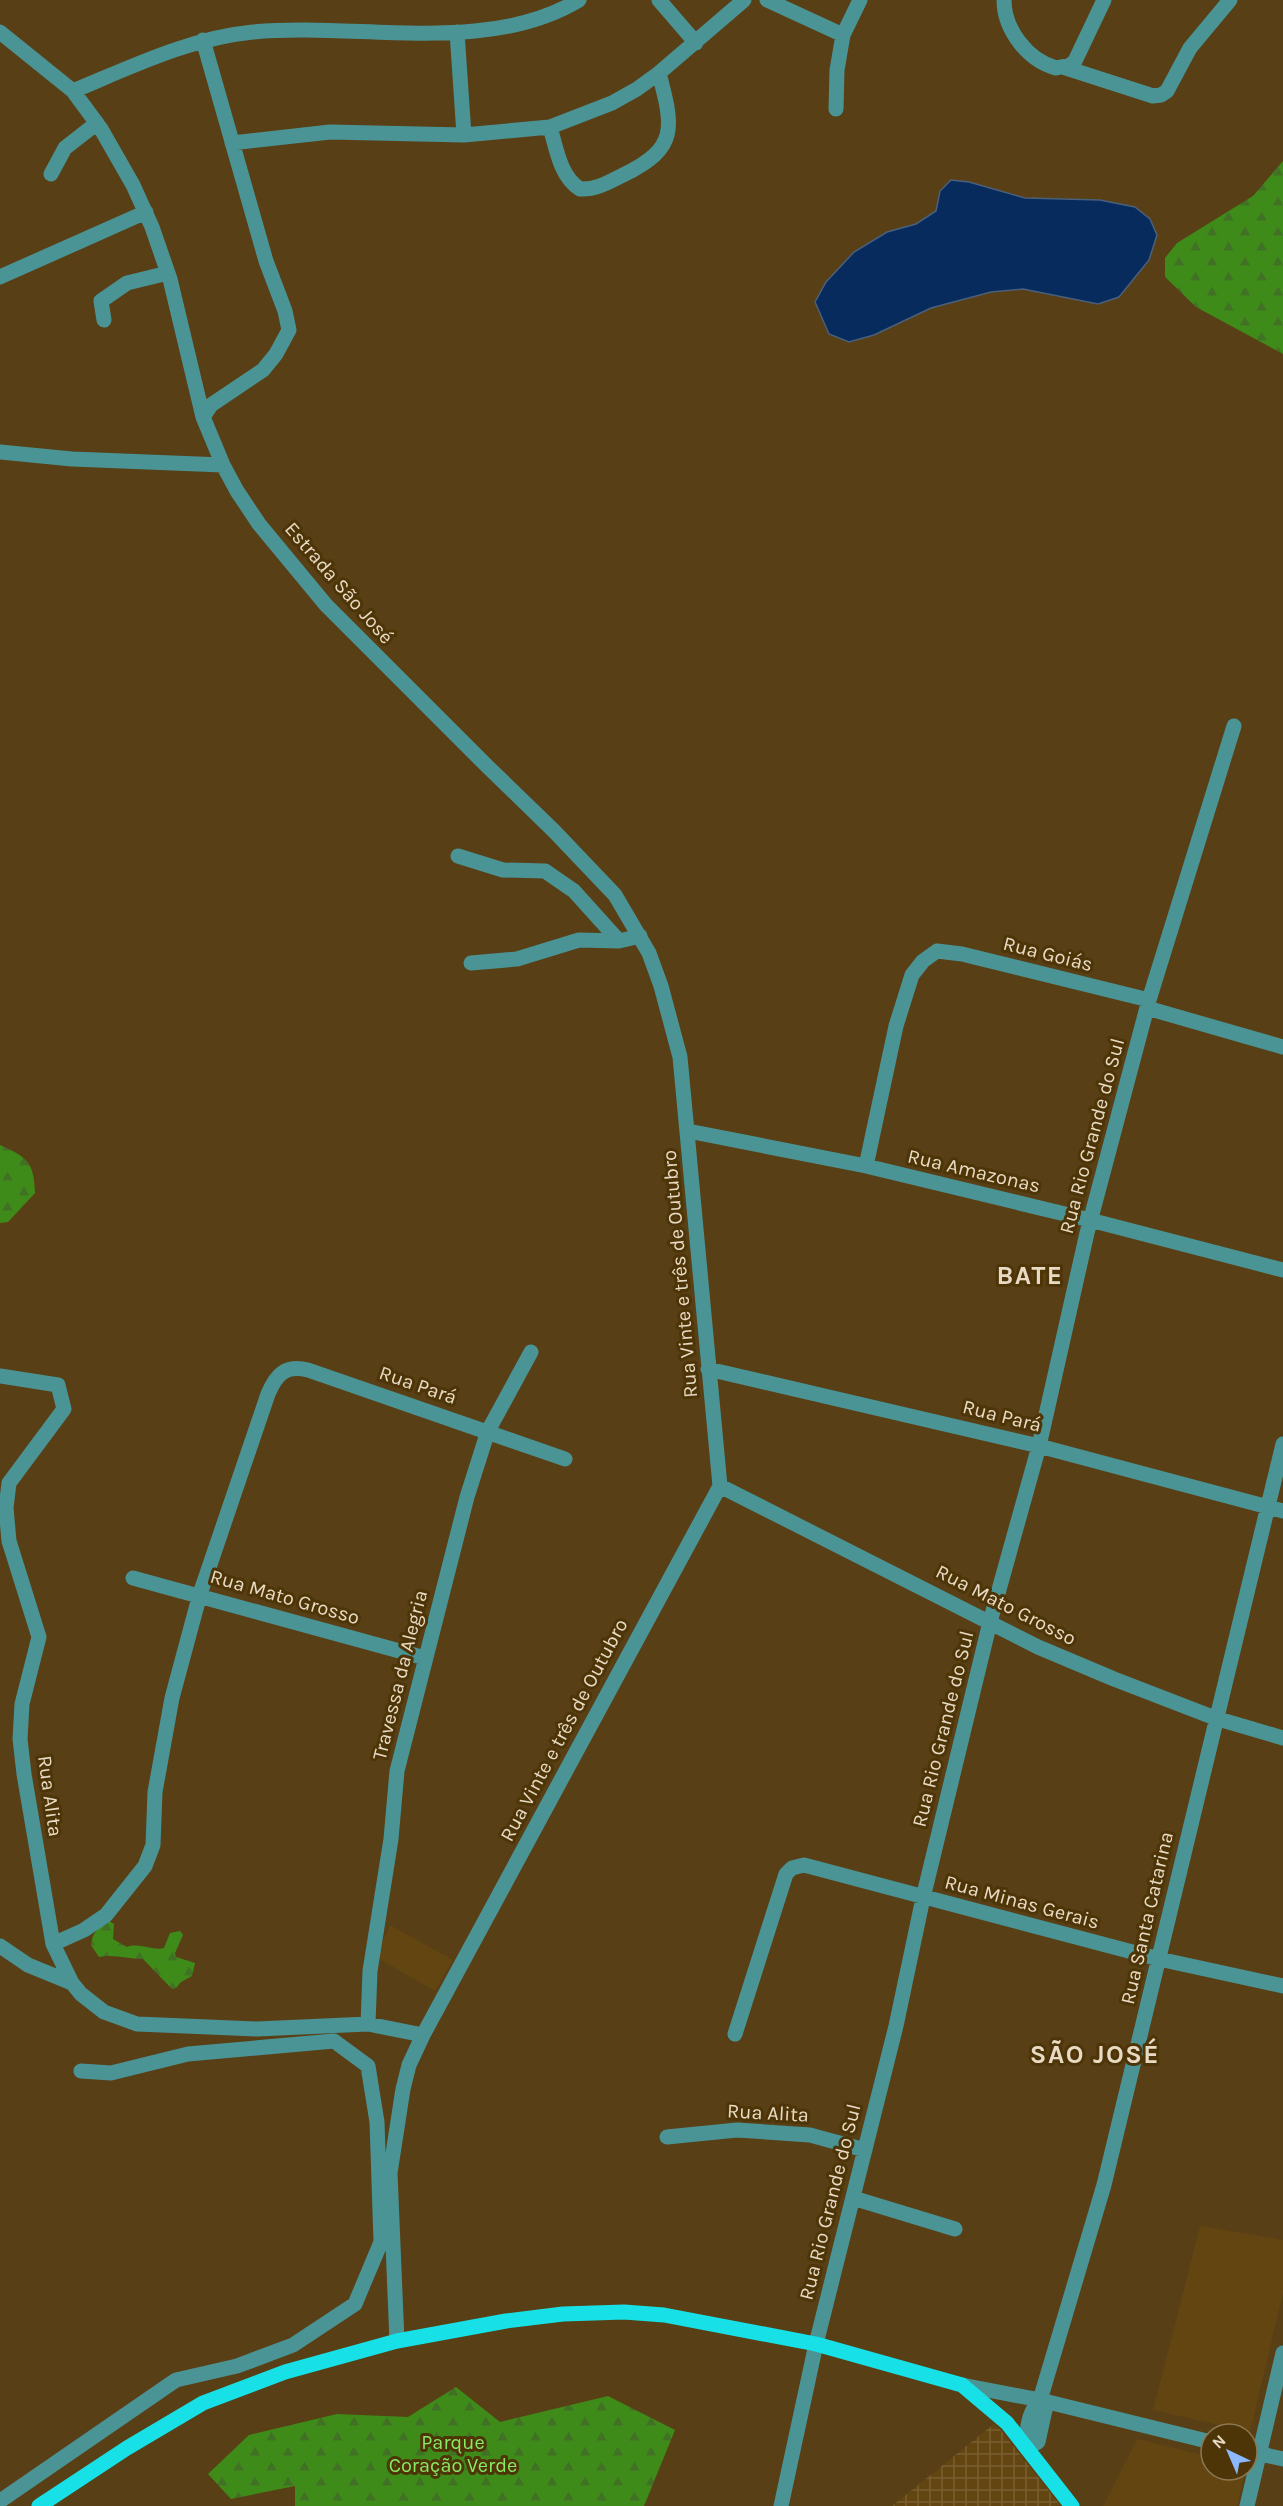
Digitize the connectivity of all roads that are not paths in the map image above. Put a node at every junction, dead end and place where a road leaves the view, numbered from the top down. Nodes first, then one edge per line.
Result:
1 (579, 0) edge
2 (744, 0) edge
3 (767, 0) edge
4 (860, 0) edge
5 (1004, 0) edge
6 (1104, 0) edge
7 (1230, 0) edge
8 (667, 3) edge
9 (0, 32) edge
10 (457, 32) junction
11 (843, 35) junction
12 (203, 40) junction
13 (696, 43) junction
14 (1063, 68) junction
15 (659, 73) junction
16 (73, 90) junction
17 (836, 109) dead end
18 (97, 123) junction
19 (550, 126) junction
20 (464, 135) junction
21 (232, 143) junction
22 (51, 174) dead end
23 (146, 212) junction
24 (168, 273) junction
25 (0, 277) edge
26 (104, 320) dead end
27 (203, 417) junction
28 (0, 452) edge
29 (223, 465) junction
30 (1234, 726) dead end
31 (458, 856) dead end
32 (640, 936) junction
33 (619, 941) junction
34 (471, 963) dead end
35 (1148, 1004) junction
36 (1283, 1047) edge
37 (688, 1131) junction
38 (866, 1166) junction
39 (1090, 1220) junction
40 (1283, 1270) edge
41 (531, 1352) dead end
42 (708, 1369) junction
43 (0, 1376) edge
44 (488, 1431) junction
45 (1283, 1443) edge
46 (1039, 1446) junction
47 (565, 1460) dead end
48 (720, 1486) junction
49 (1267, 1506) junction
50 (1283, 1511) edge
51 (133, 1578) dead end
52 (200, 1594) junction
53 (990, 1622) junction
54 (425, 1658) junction
55 (1215, 1718) junction
56 (1283, 1738) edge
57 (923, 1898) junction
58 (53, 1944) junction
59 (0, 1946) edge
60 (1159, 1959) junction
61 (72, 1983) junction
62 (1283, 1986) edge
63 (368, 2024) junction
64 (735, 2034) dead end
65 (423, 2035) junction
66 (81, 2071) dead end
67 (667, 2137) dead end
68 (865, 2151) junction
69 (853, 2198) junction
70 (955, 2229) dead end
71 (397, 2341) junction
72 (816, 2344) junction
73 (1283, 2354) edge
74 (962, 2385) junction
75 (1040, 2400) junction
76 (1259, 2436) edge
77 (1199, 2439) edge
78 (1027, 2448) junction
79 (1259, 2454) edge
80 (1283, 2459) edge
81 (1250, 2482) edge
82 (0, 2501) edge
83 (39, 2506) edge
84 (781, 2506) edge
85 (1072, 2506) edge
86 (1247, 2506) edge

1 - 10 street
2 - 13 street
3 - 11 street
4 - 11 street
5 - 14 street
6 - 14 street
7 - 14 street
8 - 13 street
9 - 16 street, Estrada São José
10 - 12 street
10 - 20 street
11 - 17 street
12 - 16 street
12 - 21 street
13 - 15 street
15 - 19 street
15 - 19 street
16 - 18 street, Estrada São José
18 - 22 street
18 - 23 street, Estrada São José
19 - 20 street
20 - 21 street
21 - 27 street
23 - 24 street, Estrada São José
23 - 25 street
24 - 26 street
24 - 27 street, Estrada São José
27 - 29 street, Estrada São José
28 - 29 street
29 - 32 street, Estrada São José
30 - 35 street, Rua Rio Grande do Sul
31 - 33 street
32 - 33 street
32 - 37 street, Estrada São José
33 - 34 street
35 - 36 street, Rua Goiás
35 - 38 street, Rua Goiás
35 - 39 street, Rua Rio Grande do Sul
37 - 38 street, Rua Amazonas
37 - 42 street, Rua Vinte e três de Outubro
38 - 39 street, Rua Amazonas
39 - 40 street, Rua Amazonas
39 - 46 street, Rua Rio Grande do Sul
41 - 44 street, Travessa da Alegria
42 - 46 street, Rua Pará
42 - 48 street, Rua Vinte e três de Outubro
43 - 58 street, Rua Alita
44 - 47 street, Rua Pará
44 - 52 street, Rua Pará
44 - 54 street, Travessa da Alegria
45 - 49 street, Rua Santa Catarina
46 - 49 street, Rua Pará
46 - 53 street, Rua Rio Grande do Sul
48 - 53 street, Rua Mato Grosso
48 - 65 street, Rua Vinte e três de Outubro
49 - 50 street, Rua Pará
49 - 55 street, Rua Santa Catarina
51 - 52 street, Rua Mato Grosso
52 - 54 street, Rua Mato Grosso
52 - 58 street
53 - 55 street, Rua Mato Grosso
53 - 57 street, Rua Rio Grande do Sul
54 - 63 street, Travessa da Alegria
55 - 56 street, Rua Mato Grosso
55 - 60 street, Rua Santa Catarina
57 - 60 street, Rua Minas Gerais
57 - 64 street, Rua Minas Gerais
57 - 68 street, Rua Rio Grande do Sul
58 - 61 street, Rua Alita
59 - 61 street
60 - 62 street, Rua Minas Gerais
60 - 75 street, Rua Santa Catarina
61 - 63 street, Rua Alita
63 - 65 street, Rua Alita
65 - 71 street, Rua Vinte e três de Outubro
66 - 82 street
67 - 68 street, Rua Alita
68 - 69 street, Rua Rio Grande do Sul
69 - 70 street
69 - 72 street, Rua Rio Grande do Sul
71 - 72 main road
71 - 83 main road
72 - 74 main road
72 - 84 street, Rua Rio Grande do Sul
73 - 76 street
74 - 75 street
74 - 78 main road
75 - 77 street
75 - 78 street, Rua Santa Catarina
78 - 85 main road
79 - 80 street
81 - 86 street

